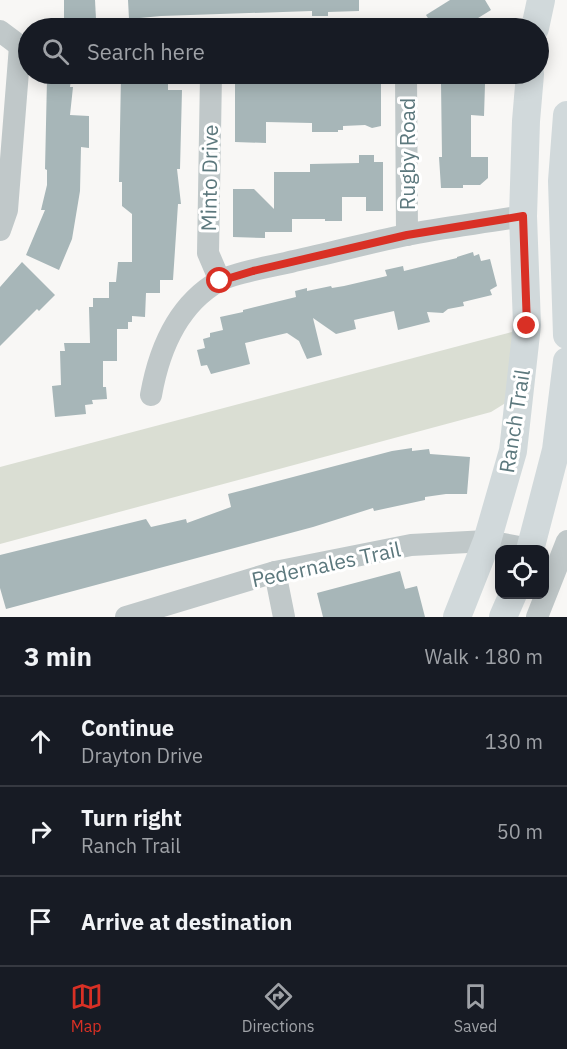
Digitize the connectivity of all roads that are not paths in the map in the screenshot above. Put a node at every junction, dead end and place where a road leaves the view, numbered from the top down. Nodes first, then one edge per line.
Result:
1 (541, 0) edge
2 (537, 18) edge
3 (0, 31) edge
4 (18, 44) edge
5 (20, 84) edge
6 (211, 84) edge
7 (406, 84) edge
8 (529, 84) edge
9 (567, 115) edge
10 (565, 193) edge
11 (523, 216) junction
12 (0, 230) edge
13 (407, 235) junction
14 (220, 281) junction
15 (567, 335) edge
16 (567, 361) edge
17 (151, 395) dead end
18 (488, 541) junction
19 (567, 541) edge
20 (509, 545) edge
21 (531, 545) edge
22 (275, 572) junction
23 (511, 599) edge
24 (126, 617) edge
25 (284, 617) edge
26 (457, 617) edge
27 (503, 617) edge
28 (537, 617) edge

1 - 2 main road
3 - 4 street
5 - 12 street
6 - 14 street, Minto Drive
7 - 13 street, Rugby Road
8 - 11 main road, Ranch Trail
9 - 10 main road
10 - 15 main road
11 - 13 street
11 - 18 main road, Ranch Trail
13 - 14 street
14 - 17 street
16 - 21 main road, Ranch Trail
18 - 20 street, Pedernales Trail
18 - 22 street, Pedernales Trail
18 - 26 main road, Ranch Trail
19 - 28 street
22 - 24 street, Pedernales Trail
22 - 25 street
23 - 27 main road

